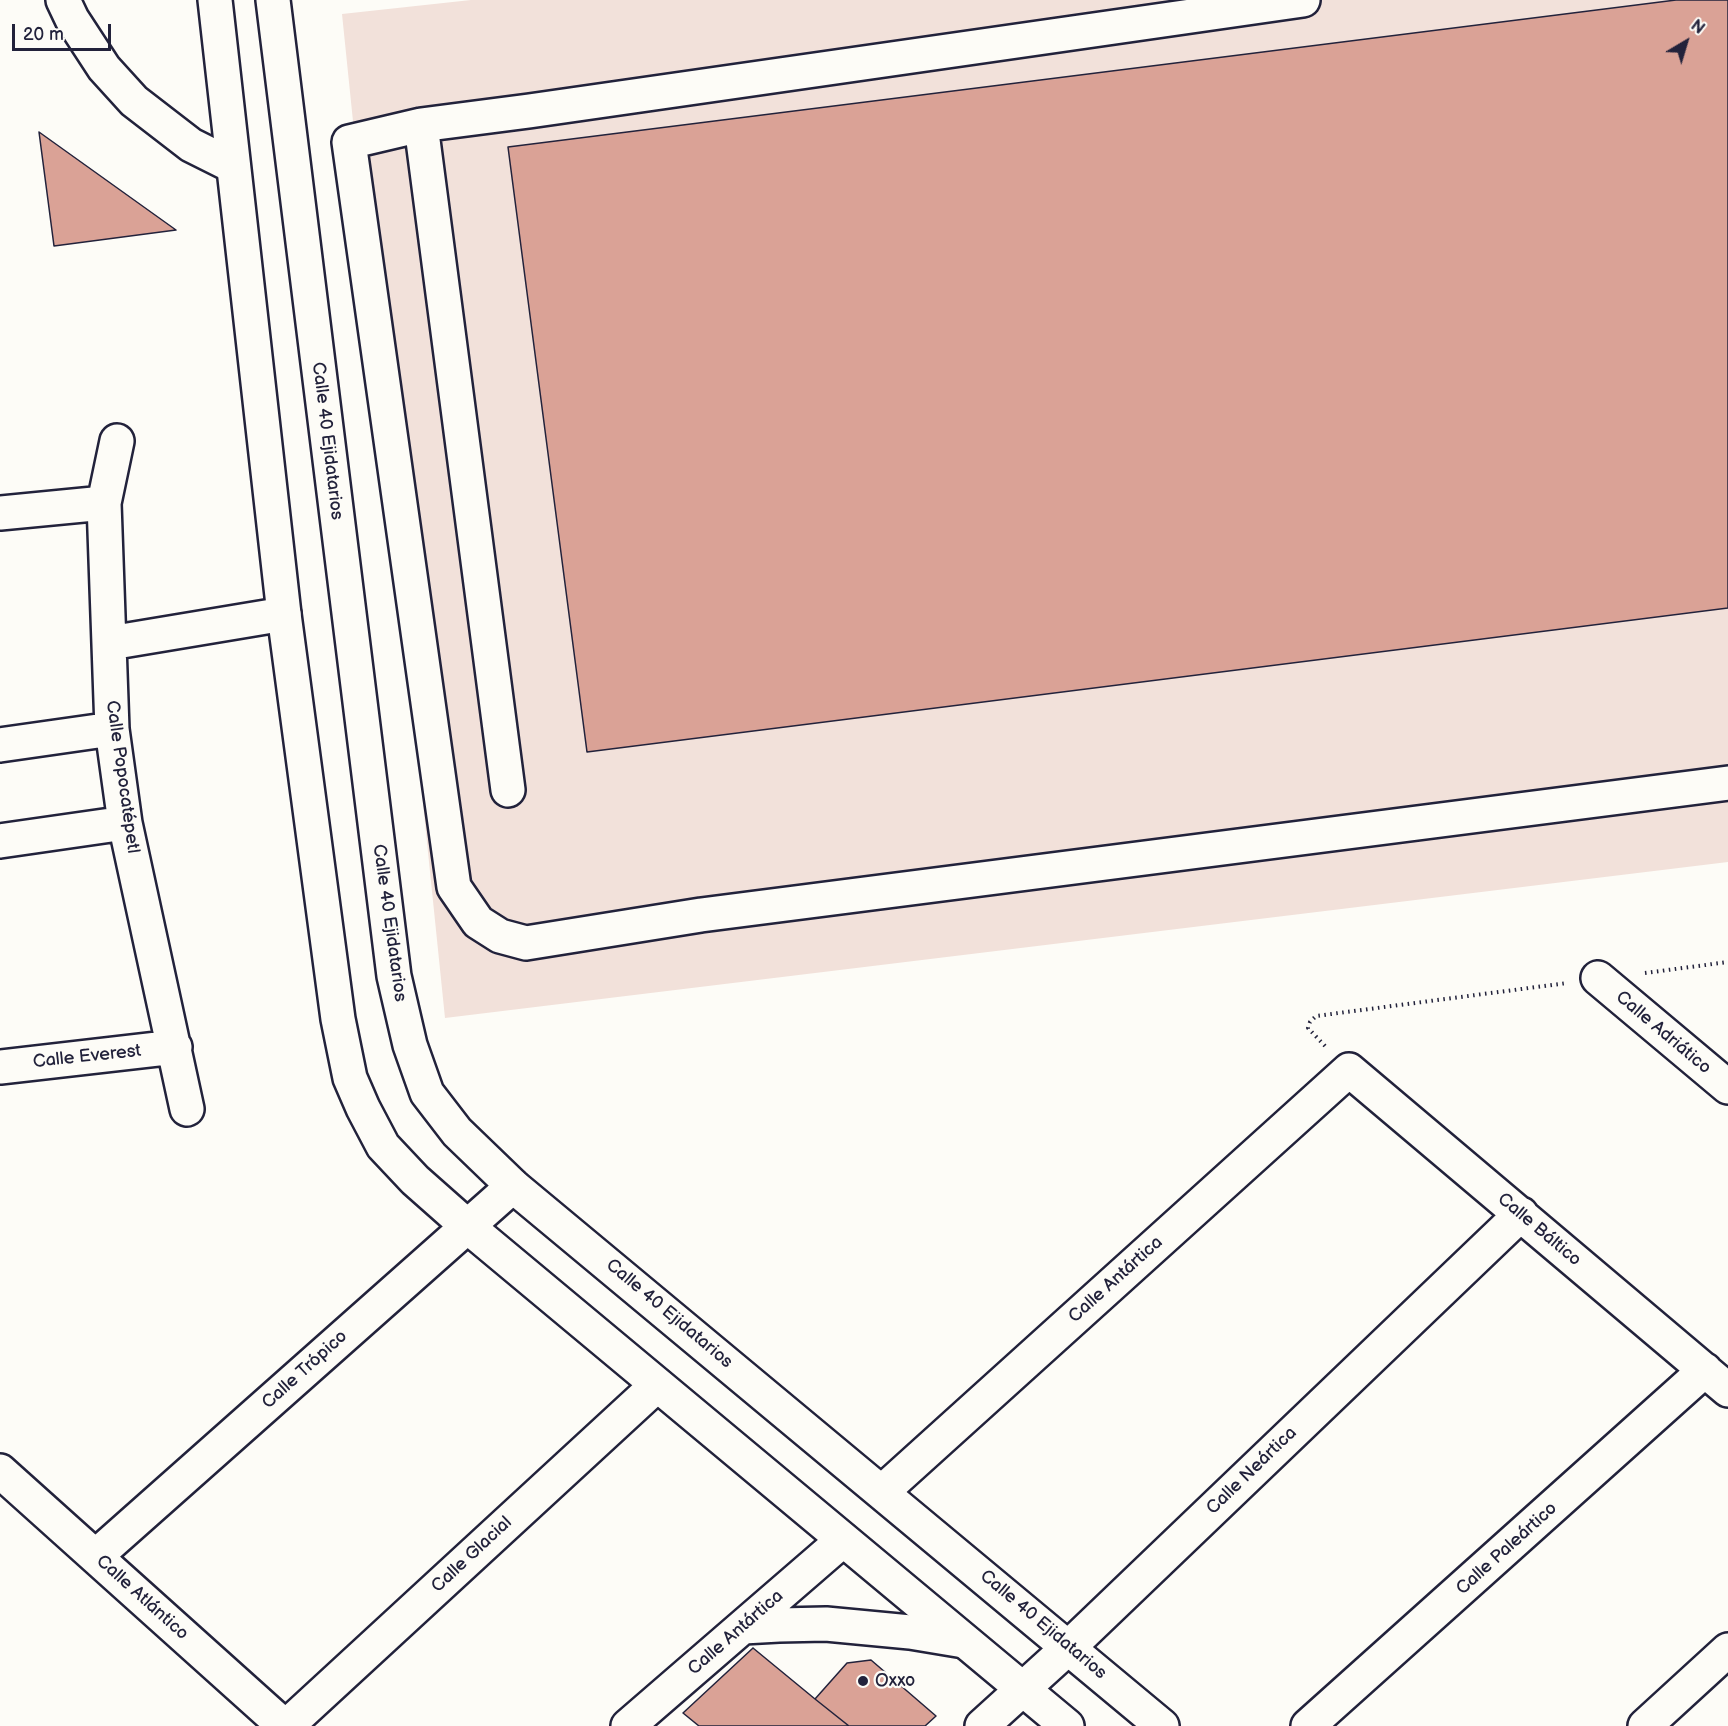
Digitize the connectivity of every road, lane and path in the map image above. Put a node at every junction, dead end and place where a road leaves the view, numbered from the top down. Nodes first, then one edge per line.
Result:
1 (63, 0) edge
2 (215, 0) edge
3 (273, 0) edge
4 (1303, 0) edge
5 (422, 125) junction
6 (233, 166) junction
7 (117, 441) dead end
8 (105, 503) junction
9 (0, 513) edge
10 (284, 614) junction
11 (110, 643) junction
12 (112, 729) junction
13 (0, 745) edge
14 (1728, 783) edge
15 (508, 790) dead end
16 (125, 823) junction
17 (0, 841) edge
18 (1728, 962) edge
19 (1599, 978) junction
20 (175, 1047) junction
21 (0, 1067) edge
22 (1349, 1070) junction
23 (1728, 1087) edge
24 (187, 1109) dead end
25 (513, 1185) junction
26 (1521, 1214) junction
27 (467, 1226) junction
28 (1717, 1380) edge
29 (657, 1384) junction
30 (0, 1471) edge
31 (883, 1491) junction
32 (843, 1540) junction
33 (96, 1556) junction
34 (743, 1627) junction
35 (964, 1641) junction
36 (1069, 1647) junction
37 (1728, 1650) edge
38 (1023, 1690) junction
39 (286, 1726) edge
40 (628, 1726) edge
41 (982, 1726) edge
42 (1066, 1726) edge
43 (1162, 1726) edge
44 (1308, 1726) edge
45 (1645, 1726) edge

1 - 6 street
2 - 6 street
3 - 25 street, Calle 40 Ejidatarios
4 - 5 street
5 - 14 street
5 - 15 street
6 - 10 street
7 - 8 street, Calle Popocatépetl
8 - 9 street
8 - 11 street, Calle Popocatépetl
10 - 11 street
10 - 27 street
11 - 12 street, Calle Popocatépetl
12 - 13 street
12 - 16 street, Calle Popocatépetl
16 - 17 street
16 - 20 street, Calle Popocatépetl
18 - 19 path
19 - 22 path
19 - 23 street, Calle Adriático
20 - 21 street, Calle Everest
20 - 24 street, Calle Popocatépetl
22 - 26 street, Calle Báltico
22 - 31 street, Calle Antártica
25 - 27 street, Calle Trópico
25 - 31 street, Calle 40 Ejidatarios
26 - 28 street, Calle Báltico
26 - 36 street, Calle Neártica
27 - 29 street
27 - 33 street, Calle Trópico
28 - 44 street, Calle Paleártico
29 - 32 street
29 - 39 street, Calle Glacial
30 - 33 street, Calle Atlántico
31 - 36 street, Calle 40 Ejidatarios
32 - 34 street, Calle Antártica
32 - 35 street
33 - 39 street, Calle Atlántico
34 - 35 street
34 - 40 street, Calle Antártica
35 - 38 street
36 - 38 street, Calle Neártica
36 - 43 street, Calle 40 Ejidatarios
37 - 45 street
38 - 41 street, Calle Neártica
38 - 42 street

